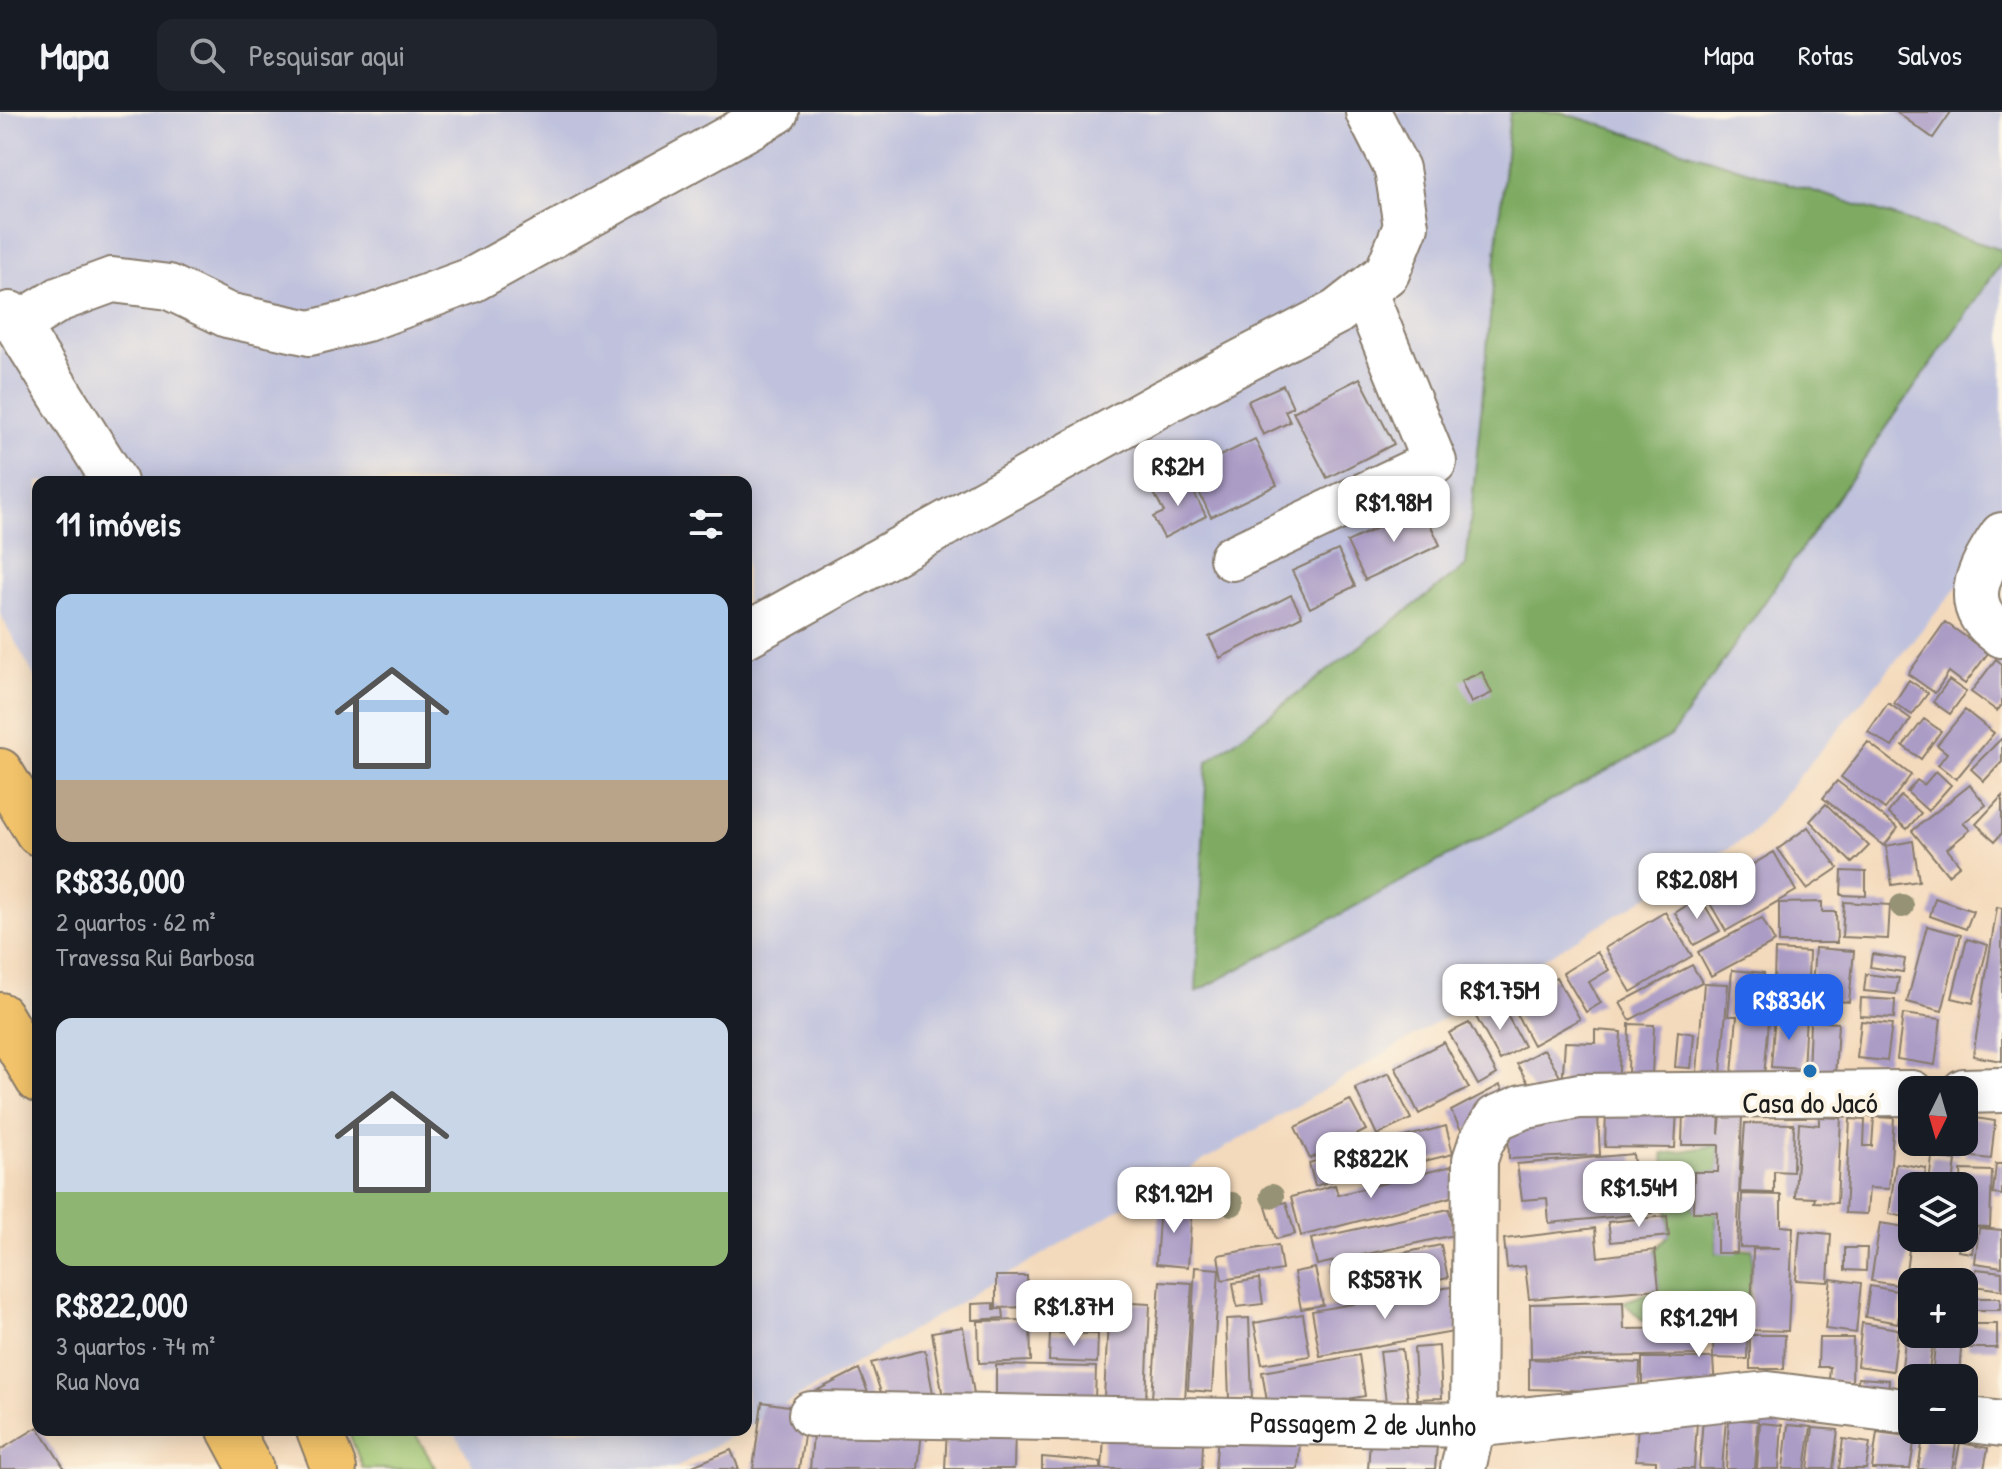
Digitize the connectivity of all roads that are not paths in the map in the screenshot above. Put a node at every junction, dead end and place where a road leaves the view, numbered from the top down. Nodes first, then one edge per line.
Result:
1 (776, 112) edge
2 (1368, 112) edge
3 (1364, 291) junction
4 (111, 476) edge
5 (2002, 535) edge
6 (1232, 558) dead end
7 (1994, 631) edge
8 (752, 632) edge
9 (0, 771) edge
10 (32, 823) edge
11 (0, 1015) edge
12 (32, 1070) edge
13 (2002, 1090) edge
14 (1978, 1091) edge
15 (1898, 1093) edge
16 (1898, 1410) edge
17 (811, 1414) dead end
18 (1978, 1421) edge
19 (2002, 1424) edge
20 (1473, 1425) junction
21 (233, 1436) edge
22 (321, 1436) edge
23 (251, 1469) edge
24 (334, 1469) edge
25 (1463, 1469) edge

1 - 4 street
2 - 3 street
3 - 6 street
3 - 8 street
5 - 7 street
9 - 10 main road
11 - 12 main road
13 - 14 street
15 - 20 street
16 - 20 street, Passagem 2 de Junho
17 - 20 street, Passagem 2 de Junho
18 - 19 street
20 - 25 street
21 - 23 main road
22 - 24 main road

